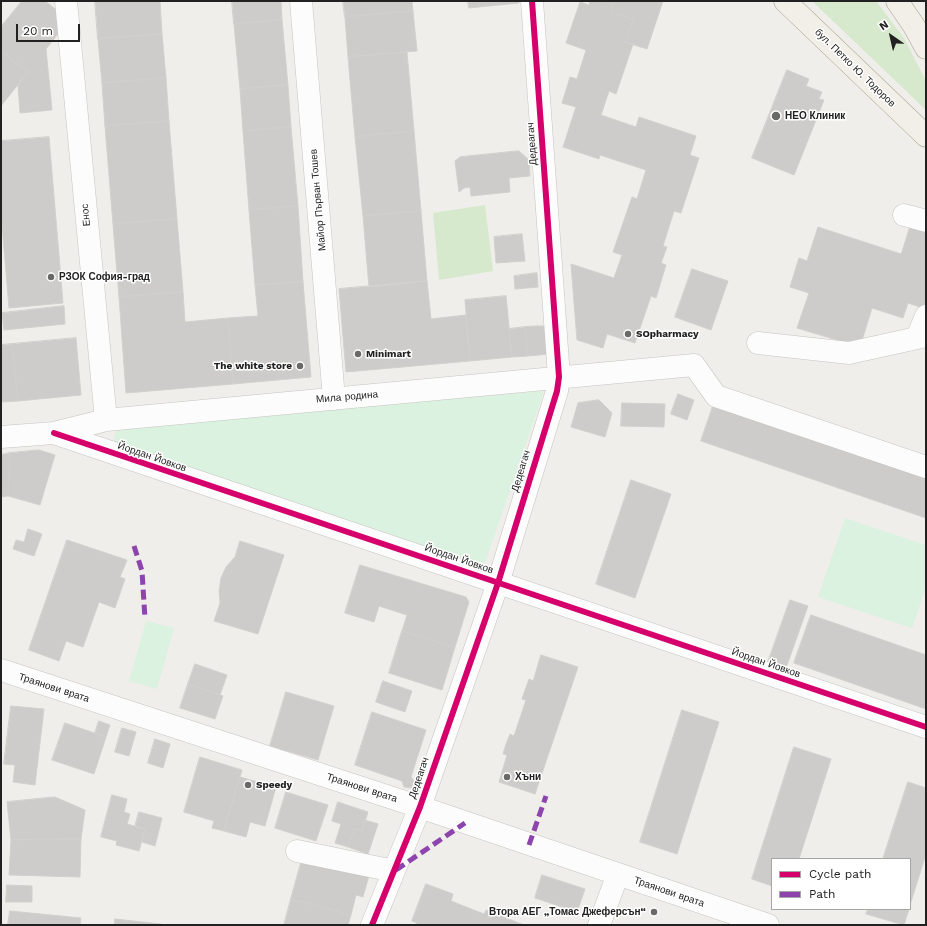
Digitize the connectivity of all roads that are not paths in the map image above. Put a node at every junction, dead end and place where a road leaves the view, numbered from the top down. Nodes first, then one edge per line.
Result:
1 (302, 1) edge
2 (532, 1) edge
3 (785, 1) edge
4 (896, 1) edge
5 (66, 5) edge
6 (926, 48) edge
7 (926, 136) edge
8 (904, 215) dead end
9 (926, 222) edge
10 (926, 316) edge
11 (922, 337) edge
12 (758, 343) dead end
13 (560, 377) junction
14 (334, 399) junction
15 (106, 420) junction
16 (54, 433) junction
17 (1, 437) edge
18 (926, 467) edge
19 (498, 583) junction
20 (1, 670) edge
21 (926, 727) edge
22 (420, 807) junction
23 (297, 851) dead end
24 (394, 871) junction
25 (618, 874) junction
26 (372, 925) edge
27 (599, 925) edge
28 (768, 925) edge

1 - 14 street, Майор Първан Тошев
2 - 13 street, Дедеагач
3 - 7 main road, бул. Петко Ю. Тодоров
4 - 6 main road
5 - 15 street, Енос
8 - 9 street
10 - 11 street
11 - 12 street
13 - 14 street, Мила родина
13 - 18 street, Мила родина
13 - 19 street, Дедеагач
14 - 15 street, Мила родина
15 - 16 street, Мила родина
16 - 17 street, Мила родина
16 - 19 street, Йордан Йовков
19 - 21 street, Йордан Йовков
19 - 22 street, Дедеагач
20 - 22 street, Траянови врата
22 - 24 street, Дедеагач
22 - 25 street, Траянови врата
23 - 24 street
24 - 26 street, Дедеагач
25 - 27 street
25 - 28 street, Траянови врата

